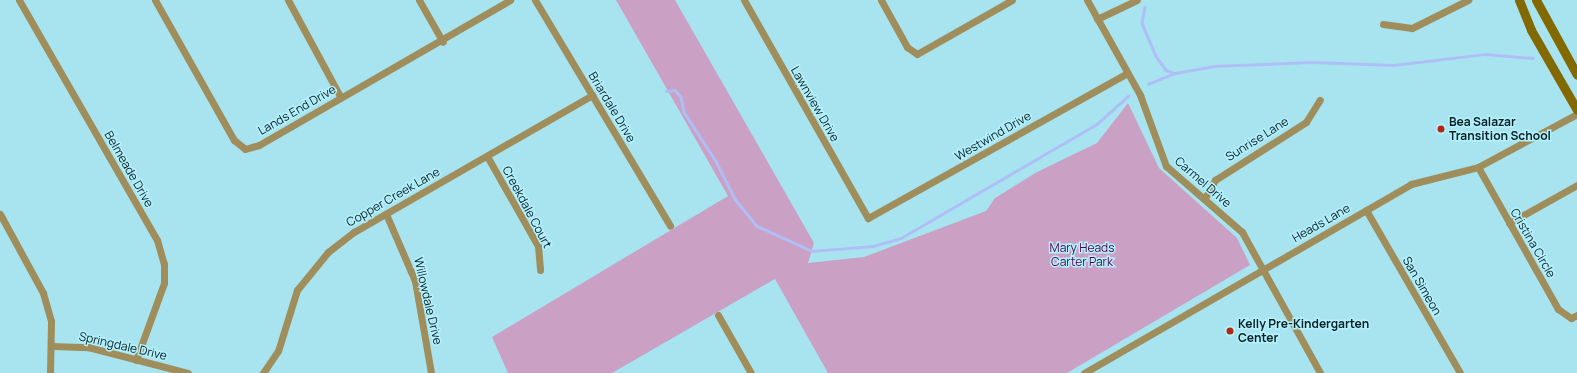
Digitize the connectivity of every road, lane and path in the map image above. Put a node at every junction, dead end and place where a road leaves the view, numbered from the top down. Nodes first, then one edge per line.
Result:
1 (19, 0) edge
2 (155, 0) edge
3 (288, 0) edge
4 (419, 0) edge
5 (510, 0) edge
6 (535, 0) edge
7 (744, 0) edge
8 (881, 0) edge
9 (1012, 0) edge
10 (1087, 0) edge
11 (1137, 0) edge
12 (1468, 0) edge
13 (1519, 0) edge
14 (1536, 0) edge
15 (1097, 19) junction
16 (1383, 24) dead end
17 (443, 42) junction
18 (1128, 73) junction
19 (1577, 75) edge
20 (592, 95) junction
21 (341, 98) junction
22 (1320, 100) dead end
23 (1577, 112) edge
24 (487, 156) junction
25 (1478, 167) junction
26 (1577, 186) edge
27 (1205, 198) junction
28 (1366, 210) junction
29 (0, 214) edge
30 (386, 214) junction
31 (868, 218) joint
32 (1509, 223) junction
33 (670, 226) dead end
34 (540, 270) dead end
35 (1262, 270) junction
36 (718, 315) dead end
37 (1577, 315) edge
38 (52, 346) junction
39 (136, 360) junction
40 (50, 373) edge
41 (188, 373) edge
42 (263, 373) edge
43 (431, 373) edge
44 (751, 373) edge
45 (1084, 373) edge
46 (1320, 373) edge
47 (1460, 373) edge

1 - 39 street, Belmeade Drive
2 - 21 street, Lands End Drive
3 - 21 street
4 - 17 street
5 - 17 street, Lands End Drive
6 - 20 street, Briardale Drive
7 - 31 street, Lawnview Drive
8 - 9 street
10 - 15 street, Carmel Drive
11 - 15 street
12 - 16 street
13 - 23 main road
14 - 19 main road
15 - 18 street, Carmel Drive
17 - 21 street, Lands End Drive
18 - 27 street, Carmel Drive
18 - 31 street, Westwind Drive
20 - 24 street, Copper Creek Lane
20 - 33 street, Briardale Drive
22 - 27 street, Sunrise Lane
23 - 25 street, Heads Lane
24 - 30 street, Copper Creek Lane
24 - 34 street, Creekdale Court
25 - 28 street, Heads Lane
25 - 32 street, Cristina Circle
26 - 32 street
27 - 35 street, Carmel Drive
28 - 35 street, Heads Lane
28 - 47 street, San Simeon
29 - 38 street
30 - 42 street, Copper Creek Lane
30 - 43 street, Willowdale Drive
32 - 37 street, Cristina Circle
35 - 45 street, Heads Lane
35 - 46 street, Carmel Drive
36 - 44 street
38 - 39 street, Springdale Drive
38 - 40 street
39 - 41 street, Springdale Drive

